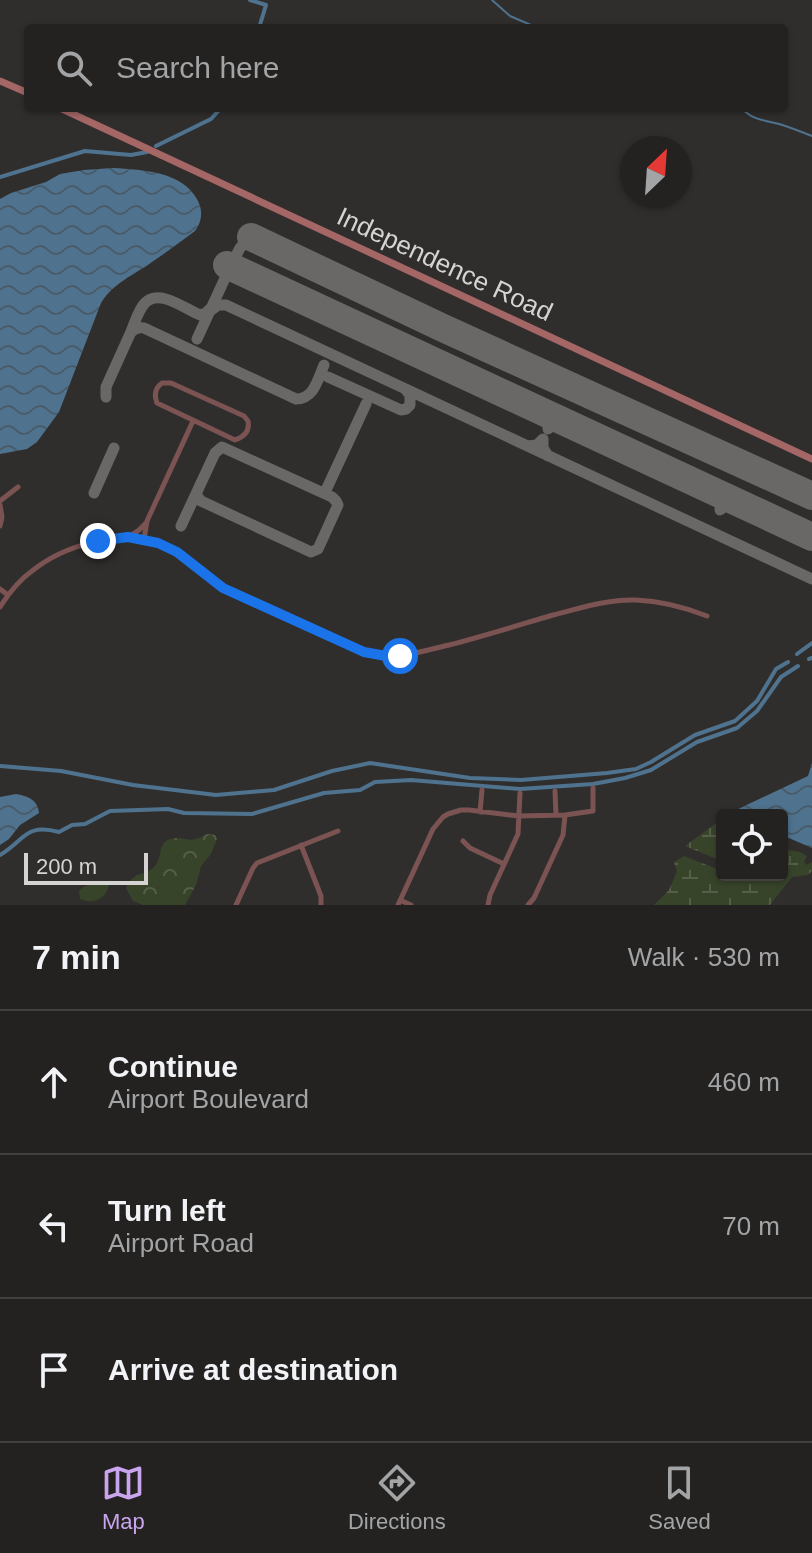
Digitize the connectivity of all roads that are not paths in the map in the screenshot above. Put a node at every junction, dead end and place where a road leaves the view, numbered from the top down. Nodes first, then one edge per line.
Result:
1 (0, 81) edge
2 (24, 91) edge
3 (69, 112) edge
4 (193, 421) junction
5 (812, 459) edge
6 (18, 487) dead end
7 (0, 503) edge
8 (147, 521) junction
9 (0, 526) edge
10 (128, 537) junction
11 (144, 539) junction
12 (0, 589) edge
13 (8, 595) junction
14 (0, 607) edge
15 (707, 616) dead end
16 (593, 788) dead end
17 (482, 790) dead end
18 (555, 791) dead end
19 (520, 793) dead end
20 (480, 812) junction
21 (556, 815) junction
22 (565, 815) junction
23 (519, 816) junction
24 (338, 831) dead end
25 (463, 841) dead end
26 (301, 845) junction
27 (504, 864) junction
28 (399, 902) edge
29 (236, 905) edge
30 (321, 905) edge
31 (411, 905) edge
32 (488, 905) edge
33 (528, 905) edge

1 - 2 street
3 - 5 street, Independence Road
4 - 4 street
4 - 8 street
6 - 7 street
7 - 9 street
8 - 10 street
8 - 11 street
10 - 11 street
10 - 13 street
11 - 15 street
12 - 13 street
13 - 14 street
16 - 22 street
17 - 20 street
18 - 21 street
19 - 23 street
20 - 23 street
20 - 28 street
21 - 22 street
21 - 23 street
22 - 33 street
23 - 27 street
24 - 26 street
25 - 27 street
26 - 29 street
26 - 30 street
27 - 32 street
28 - 31 street

